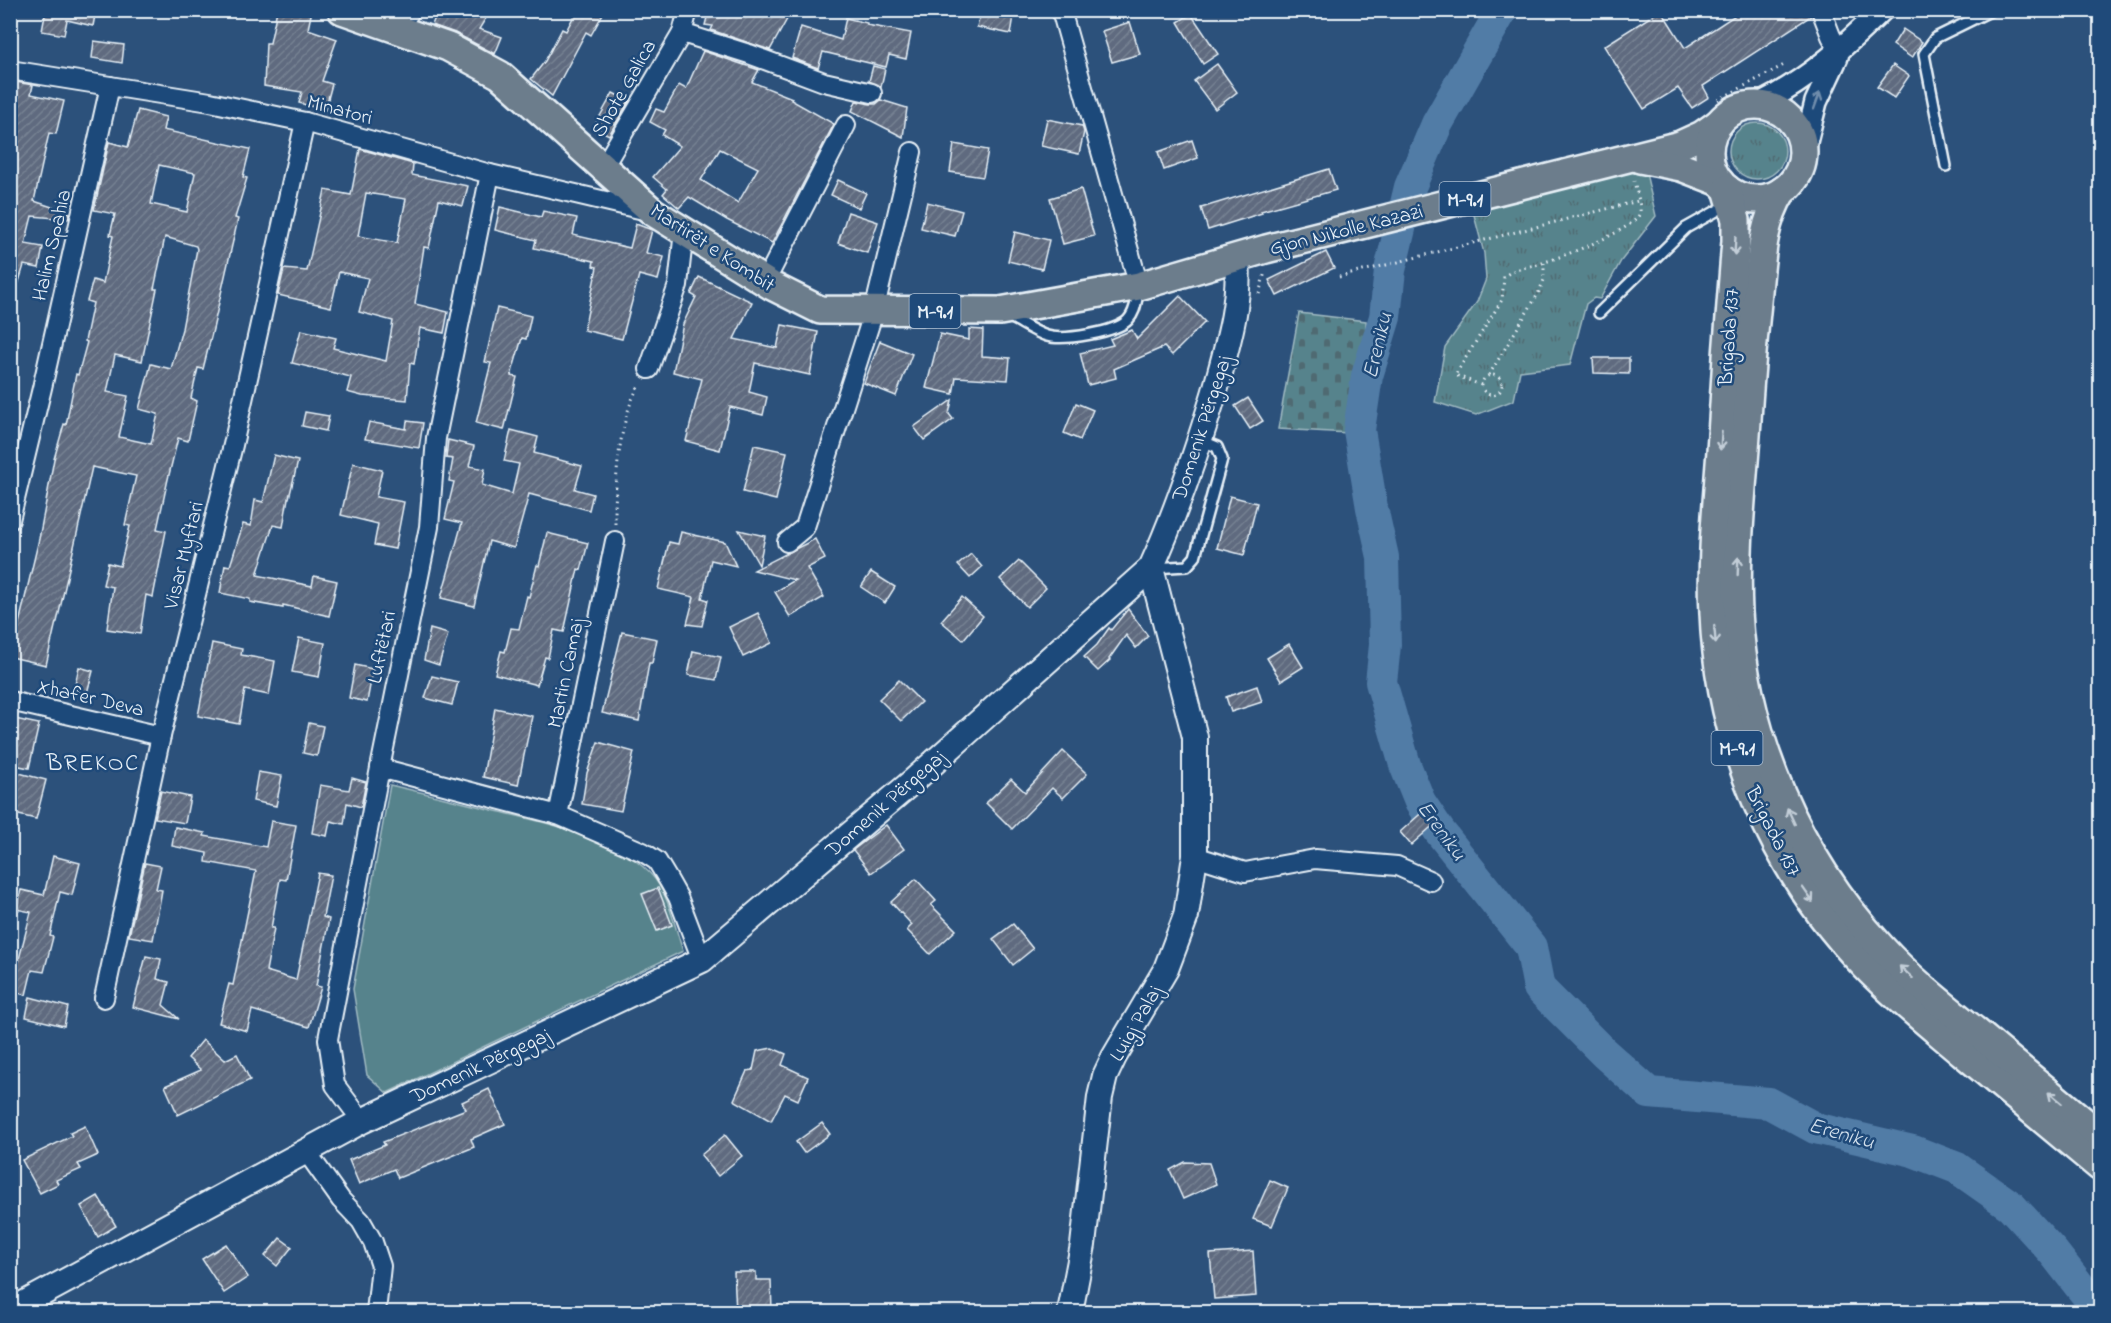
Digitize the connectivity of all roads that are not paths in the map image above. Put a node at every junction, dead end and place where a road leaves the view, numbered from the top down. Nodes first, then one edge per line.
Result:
1 (342, 10) edge
2 (688, 10) edge
3 (1061, 10) edge
4 (1821, 10) edge
5 (1882, 10) edge
6 (1992, 10) edge
7 (404, 20) edge
8 (682, 33) junction
9 (1840, 52) junction
10 (10, 70) edge
11 (110, 86) junction
12 (872, 93) dead end
13 (1758, 105) junction
14 (1716, 113) junction
15 (305, 123) junction
16 (846, 125) dead end
17 (912, 152) dead end
18 (1803, 154) junction
19 (1630, 165) junction
20 (604, 166) junction
21 (1946, 166) dead end
22 (490, 174) junction
23 (1726, 191) junction
24 (1782, 191) junction
25 (653, 212) junction
26 (684, 231) junction
27 (1237, 257) junction
28 (765, 282) junction
29 (1139, 286) junction
30 (874, 311) junction
31 (1000, 311) junction
32 (1599, 313) dead end
33 (649, 369) road end
34 (1200, 440) junction
35 (10, 520) edge
36 (615, 541) road end
37 (787, 542) dead end
38 (1150, 568) junction
39 (10, 701) edge
40 (161, 736) junction
41 (380, 768) junction
42 (558, 815) junction
43 (1195, 856) junction
44 (1431, 881) dead end
45 (702, 960) junction
46 (104, 998) dead end
47 (362, 1121) junction
48 (2100, 1135) edge
49 (306, 1151) junction
50 (2100, 1167) edge
51 (10, 1311) edge
52 (376, 1312) edge
53 (1070, 1312) edge

1 - 7 main road, Martirët e Kombit / M-9.1
2 - 8 street, Shote Galica
3 - 29 street
4 - 9 street
5 - 9 street
6 - 21 lane
7 - 20 main road, Martirët e Kombit / M-9.1
8 - 12 street, Shote Galica
8 - 20 street, Shote Galica
9 - 13 street
18 -> 9 street
10 - 11 street, Minatori
11 - 15 street, Minatori
11 - 35 street, Halim Spahia
13 - 14 main road, M-9.1
13 - 18 main road
14 - 19 main road, M-9.1
14 - 23 main road, Brigada 137 / M-9.1
15 - 22 street, Minatori
15 - 40 street, Visar Myftari
16 - 28 street
17 - 30 street
18 - 24 main road, Brigada 137 / M-9.1
19 - 23 main road, M-9.1
19 - 27 main road, Gjon Nikolle Kazazi / M-9.1
20 - 25 main road, Martirët e Kombit / M-9.1
22 - 25 street, Minatori
22 - 41 street, Luftëtari
23 - 24 main road, M-9.1
23 - 32 lane
23 -> 50 main road, Brigada 137 / M-9.1
48 -> 24 main road, Brigada 137 / M-9.1
25 - 26 main road, Martirët e Kombit / M-9.1
26 - 28 main road, Martirët e Kombit / M-9.1
26 - 33 street
27 - 29 main road, Martirët e Kombit / M-9.1
27 - 34 main road, Domenik Përgegaj
28 - 30 main road, Martirët e Kombit / M-9.1
29 - 31 main road, Martirët e Kombit / M-9.1
29 - 31 lane
30 - 31 main road, Martirët e Kombit / M-9.1
30 - 37 street
34 - 38 main road, Domenik Përgegaj
34 - 38 lane
36 - 42 street, Martin Camaj
38 - 43 main road, Luigj Palaj
38 - 45 main road, Domenik Përgegaj
39 - 40 street, Xhafer Deva
40 - 46 street, Visar Myftari
41 - 42 street
41 - 47 street, Luftëtari
42 - 45 street
43 - 44 street
43 - 53 main road, Luigj Palaj
45 - 47 main road, Domenik Përgegaj
47 - 49 main road, Domenik Përgegaj
49 - 51 main road, Domenik Përgegaj
49 - 52 street

